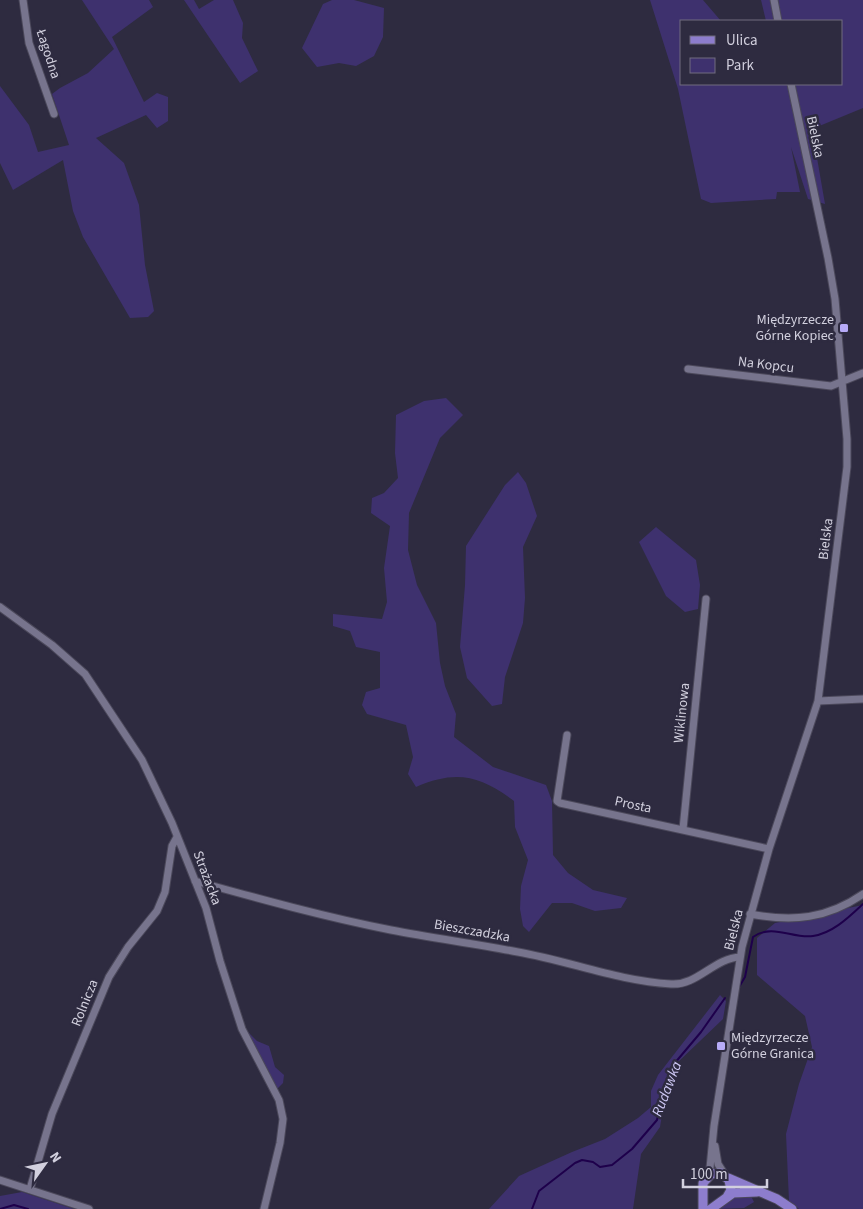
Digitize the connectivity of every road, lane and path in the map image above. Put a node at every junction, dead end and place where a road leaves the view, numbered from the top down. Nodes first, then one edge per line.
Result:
1 (23, 0) edge
2 (774, 0) edge
3 (778, 20) edge
4 (791, 85) edge
5 (54, 114) dead end
6 (688, 370) dead end
7 (863, 373) edge
8 (841, 383) junction
9 (706, 599) dead end
10 (0, 607) edge
11 (863, 699) edge
12 (818, 701) junction
13 (567, 735) dead end
14 (683, 829) junction
15 (177, 837) junction
16 (769, 849) junction
17 (196, 881) junction
18 (863, 894) edge
19 (750, 914) junction
20 (740, 957) junction
21 (713, 1134) junction
22 (707, 1176) junction
23 (726, 1176) junction
24 (0, 1180) edge
25 (30, 1189) junction
26 (703, 1191) junction
27 (762, 1192) junction
28 (724, 1199) junction
29 (89, 1209) edge
30 (264, 1209) edge
31 (703, 1209) edge
32 (711, 1209) edge
33 (792, 1209) edge

1 - 5 street, Łagodna
2 - 3 street
4 - 8 street, Bielska
6 - 8 street, Na Kopcu
7 - 8 street, Na Kopcu
8 - 12 street, Bielska
9 - 14 street, Wiklinowa
10 - 15 street, Strażacka
11 - 12 street
12 - 16 street, Bielska
13 - 14 street, Prosta
14 - 16 street, Prosta
15 - 17 street, Strażacka
15 - 25 street, Rolnicza
16 - 19 street, Bielska
17 - 20 street, Bieszczadzka
17 - 30 street, Strażacka
18 - 19 street
19 - 20 street, Bielska
20 - 21 street, Bielska
21 - 22 street, Bielska
21 - 23 street
22 - 23 main road
22 - 26 main road
23 - 27 main road
23 - 28 main road
24 - 25 street
25 - 29 street
26 - 28 main road
26 - 31 main road
27 - 28 main road
27 - 33 main road
28 - 32 main road

